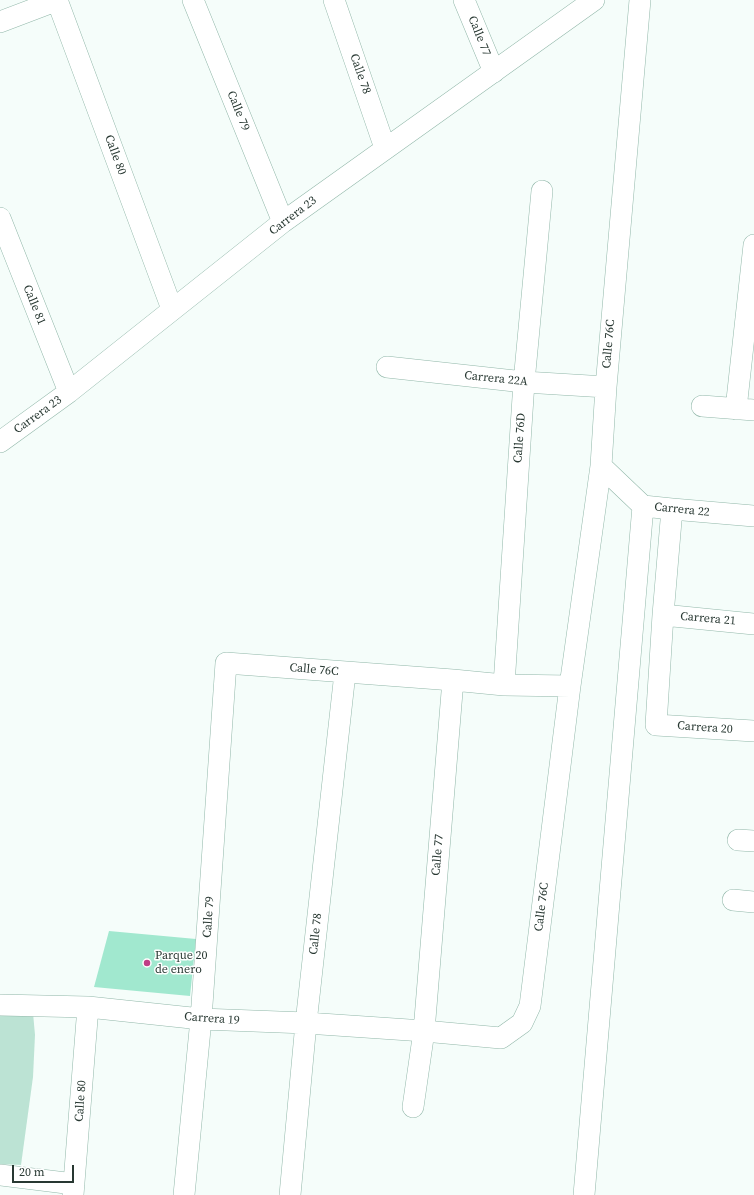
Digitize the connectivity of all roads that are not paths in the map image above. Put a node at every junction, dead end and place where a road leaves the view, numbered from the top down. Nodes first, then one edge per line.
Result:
1 (58, 0) edge
2 (193, 0) edge
3 (334, 0) edge
4 (464, 0) edge
5 (594, 0) edge
6 (640, 0) edge
7 (0, 22) edge
8 (494, 72) junction
9 (385, 148) junction
10 (542, 191) dead end
11 (0, 218) edge
12 (283, 222) junction
13 (754, 245) edge
14 (172, 309) junction
15 (387, 367) dead end
16 (524, 382) junction
17 (606, 387) junction
18 (69, 392) junction
19 (702, 406) dead end
20 (745, 410) edge
21 (0, 442) edge
22 (601, 466) junction
23 (643, 506) junction
24 (672, 510) junction
25 (754, 516) edge
26 (663, 615) junction
27 (754, 624) edge
28 (226, 663) joint
29 (345, 672) junction
30 (453, 680) junction
31 (504, 685) junction
32 (570, 686) junction
33 (754, 731) edge
34 (733, 900) dead end
35 (754, 902) edge
36 (0, 1005) edge
37 (88, 1007) junction
38 (201, 1019) junction
39 (306, 1024) junction
40 (424, 1031) junction
41 (413, 1107) dead end
42 (0, 1175) edge
43 (74, 1190) edge
44 (184, 1195) edge
45 (290, 1195) edge
46 (584, 1195) edge

1 - 7 street
1 - 14 street, Calle 80
2 - 12 street, Calle 79
3 - 9 street, Calle 78
4 - 8 street, Calle 77
5 - 8 street, Carrera 23
6 - 17 street, Calle 76C
8 - 9 street, Carrera 23
9 - 12 street, Carrera 23
10 - 16 street, Calle 76D
11 - 18 street, Calle 81
12 - 14 street, Carrera 23
13 - 20 street
14 - 18 street, Carrera 23
15 - 16 street, Carrera 22A
16 - 17 street, Carrera 22A
16 - 31 street, Calle 76D
17 - 22 street, Calle 76C
18 - 21 street, Carrera 23
19 - 20 street
22 - 23 street, Carrera 22
22 - 32 street, Calle 76C
23 - 24 street, Carrera 22
23 - 46 street
24 - 25 street, Carrera 22
24 - 26 street
26 - 27 street, Carrera 21
26 - 33 street, Carrera 20
28 - 29 street, Calle 76C
28 - 38 street, Calle 79
29 - 30 street, Calle 76C
29 - 39 street, Calle 78
30 - 31 street, Calle 76C
30 - 40 street, Calle 77
31 - 32 street, Calle 76C
32 - 40 street, Calle 76C
34 - 35 street
36 - 37 street, Carrera 19
37 - 38 street, Carrera 19
37 - 43 street, Calle 80
38 - 39 street, Carrera 19
38 - 44 street, Calle 79
39 - 40 street, Carrera 19
39 - 45 street, Calle 78
40 - 41 street, Calle 77
42 - 43 street

